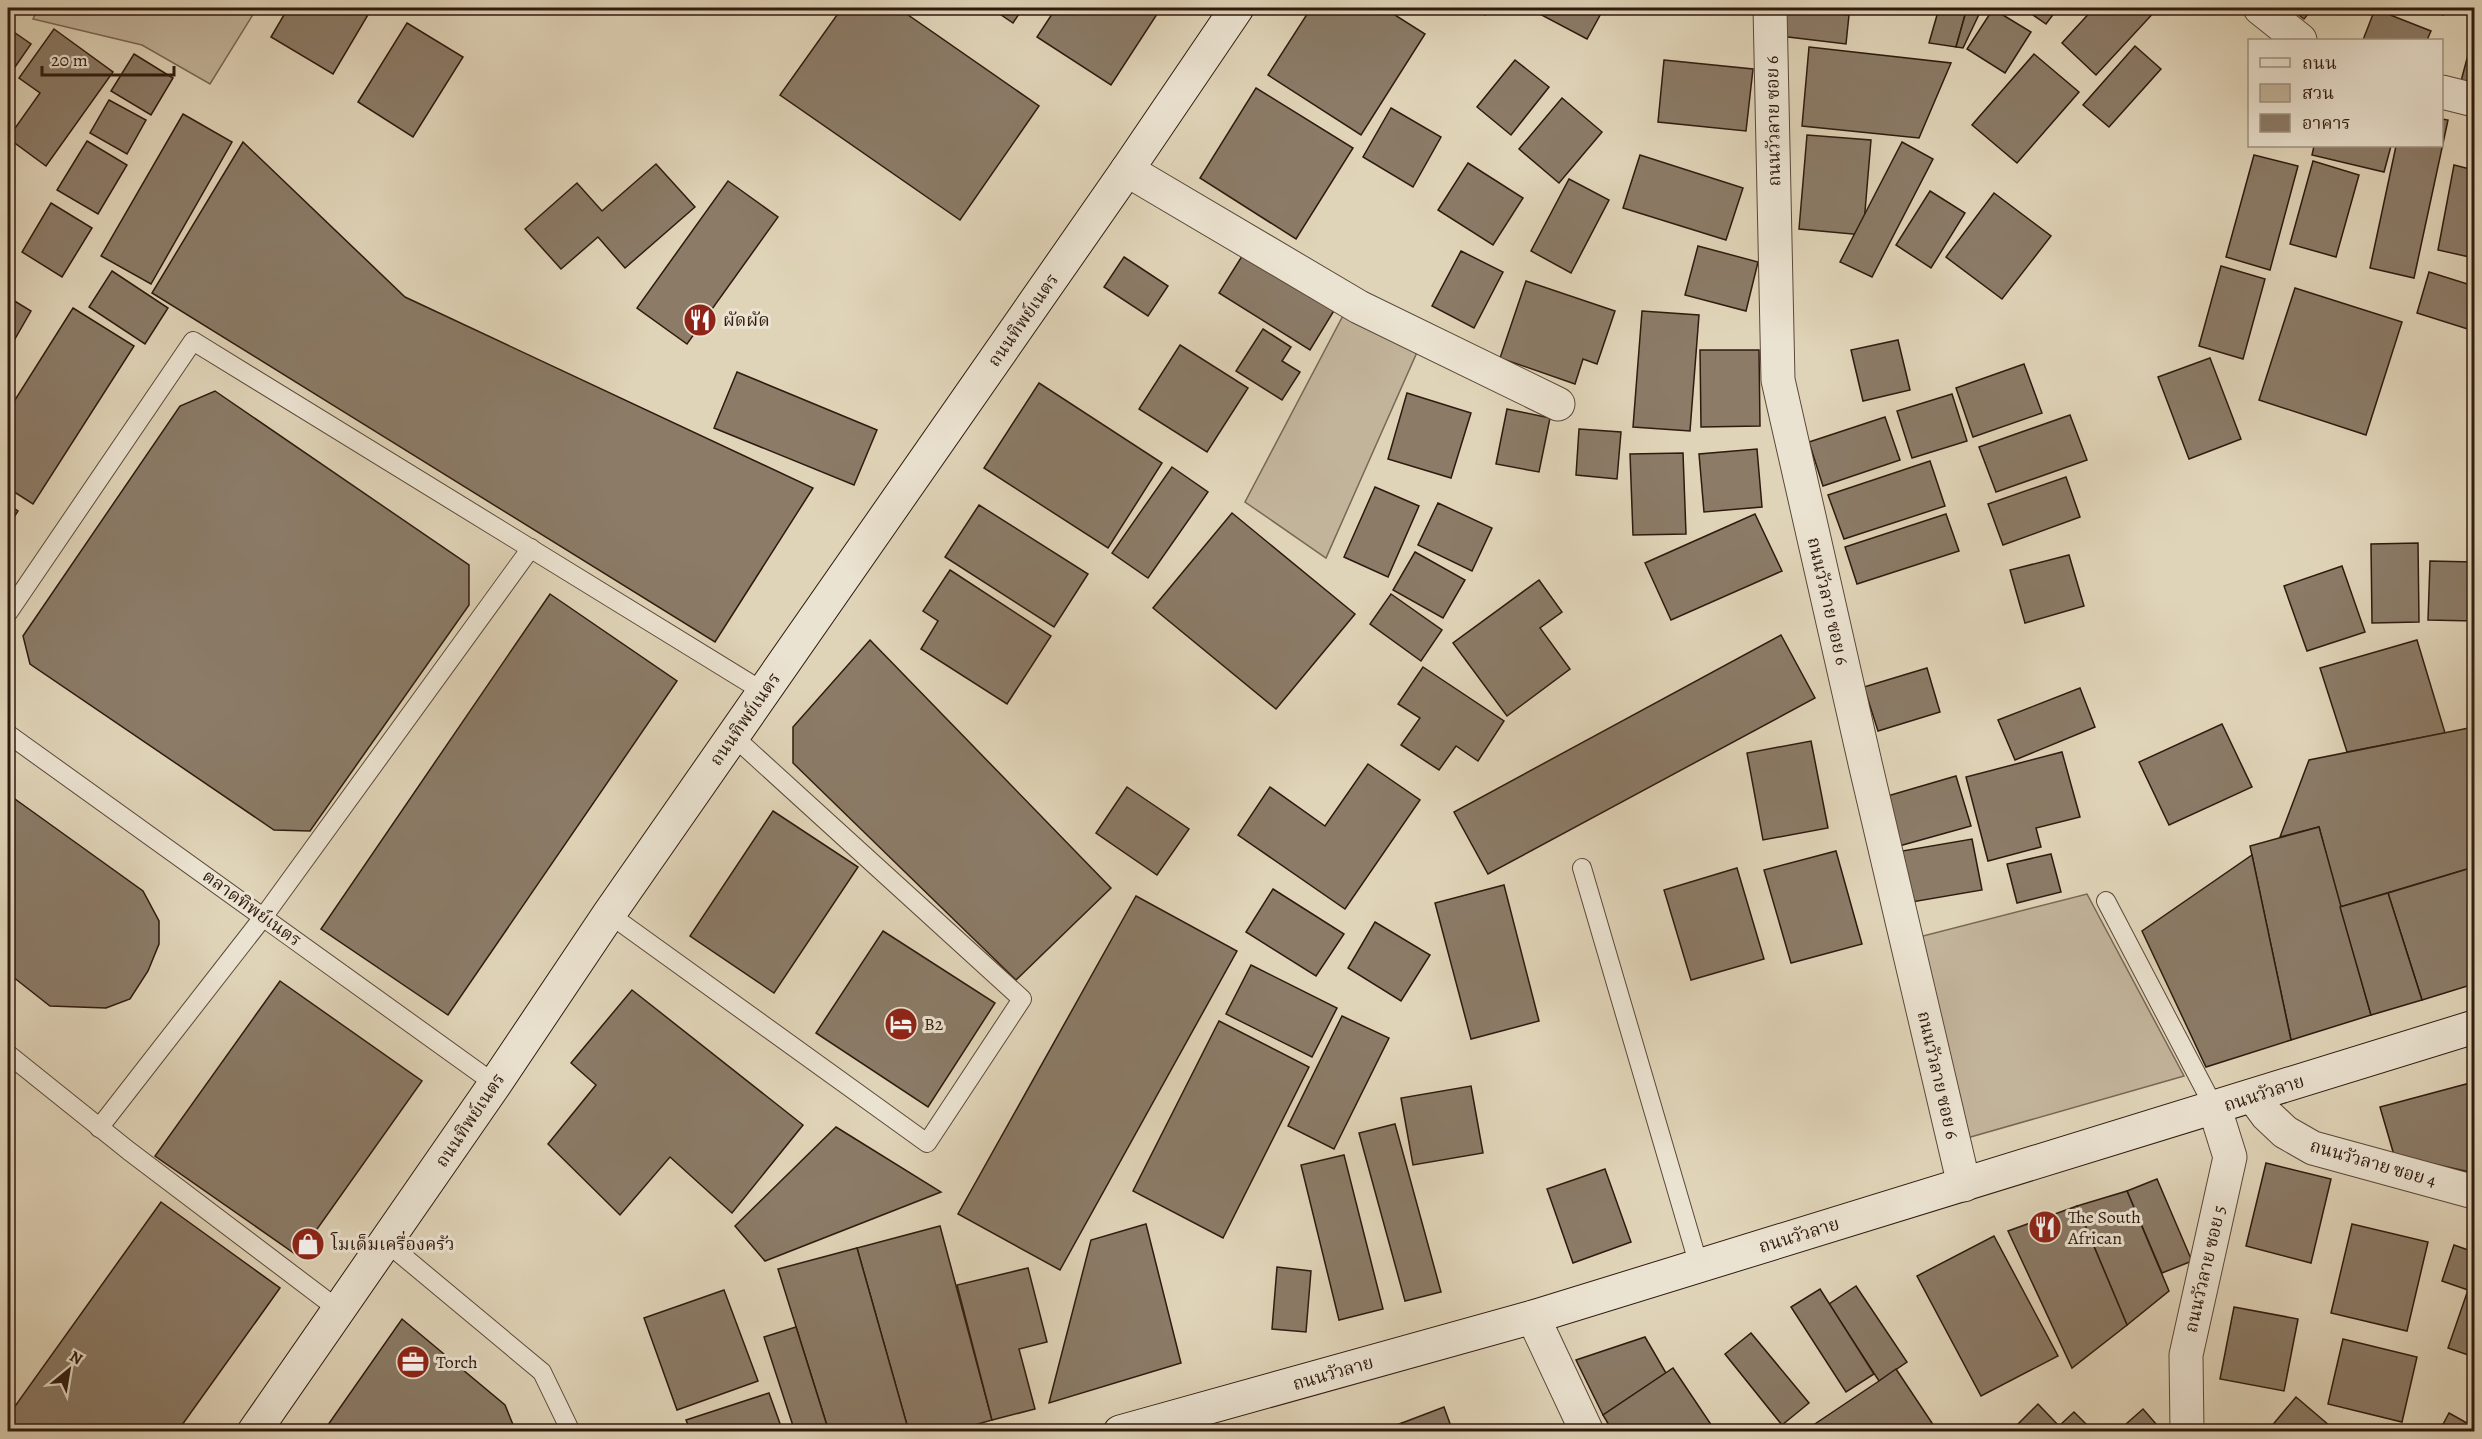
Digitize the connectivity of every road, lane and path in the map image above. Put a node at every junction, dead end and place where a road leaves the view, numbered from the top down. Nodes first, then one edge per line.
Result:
1 (1237, 8) edge
2 (1770, 8) edge
3 (2260, 8) edge
4 (2299, 39) edge
5 (2443, 92) edge
6 (2475, 100) edge
7 (1127, 170) junction
8 (1558, 404) dead end
9 (531, 548) junction
10 (8, 613) edge
11 (764, 692) junction
12 (8, 734) edge
13 (733, 736) junction
14 (1582, 868) dead end
15 (2106, 901) dead end
16 (609, 914) junction
17 (264, 916) junction
18 (2475, 1027) edge
19 (8, 1054) edge
20 (495, 1084) junction
21 (2253, 1096) junction
22 (2215, 1109) junction
23 (99, 1128) junction
24 (1964, 1185) junction
25 (2475, 1192) edge
26 (386, 1242) junction
27 (1699, 1266) junction
28 (339, 1310) junction
29 (1533, 1317) junction
30 (254, 1431) edge
31 (571, 1431) edge
32 (1120, 1431) edge
33 (1587, 1431) edge
34 (2187, 1431) edge

1 - 7 street, ถนนทิพย์เนตร
2 - 24 street, ถนนวัวลาย ซอย 6
3 - 4 street
5 - 6 street
7 - 8 street
7 - 11 street, ถนนทิพย์เนตร
9 - 10 lane
9 - 11 lane
9 - 17 lane
11 - 13 street, ถนนทิพย์เนตร
12 - 17 lane, ตลาดทิพย์เนตร
13 - 16 street, ถนนทิพย์เนตร
13 - 16 lane
14 - 27 lane
15 - 22 lane
16 - 20 street, ถนนทิพย์เนตร
17 - 20 lane, ตลาดทิพย์เนตร
17 - 23 lane
18 - 21 street, ถนนวัวลาย
19 - 23 lane
20 - 26 street, ถนนทิพย์เนตร
21 - 22 street, ถนนวัวลาย
21 - 25 street, ถนนวัวลาย ซอย 4
22 - 24 street, ถนนวัวลาย
22 - 34 street, ถนนวัวลาย ซอย 5
23 - 28 lane
24 - 27 street, ถนนวัวลาย
26 - 28 street, ถนนทิพย์เนตร
26 - 31 lane
27 - 29 street, ถนนวัวลาย
28 - 30 street, ถนนทิพย์เนตร
29 - 32 street, ถนนวัวลาย
29 - 33 street

